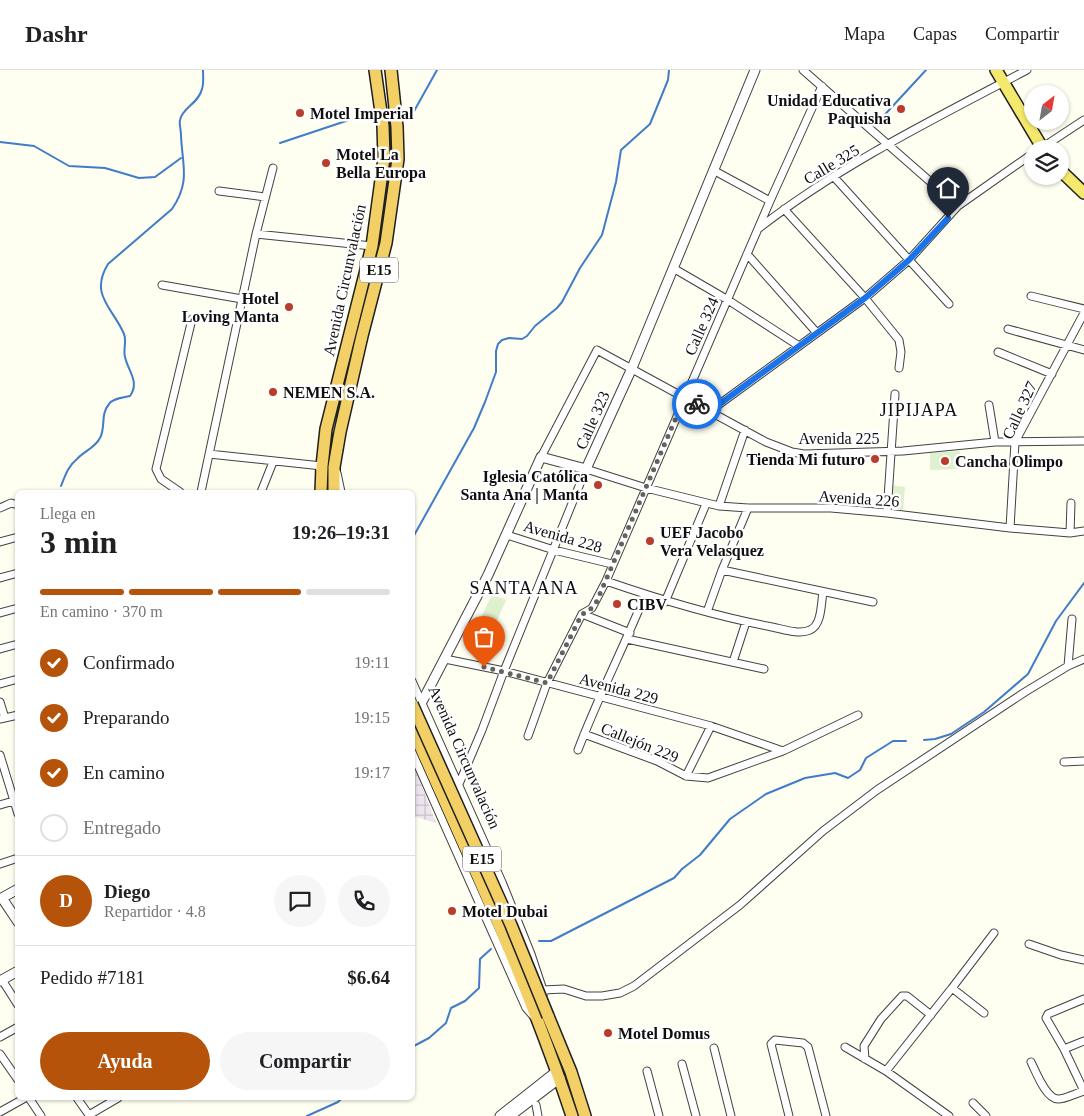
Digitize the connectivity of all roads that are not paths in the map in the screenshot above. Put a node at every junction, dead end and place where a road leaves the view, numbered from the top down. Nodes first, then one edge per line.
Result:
1 (375, 70) edge
2 (391, 70) edge
3 (755, 70) edge
4 (803, 70) edge
5 (996, 70) edge
6 (1027, 70) edge
7 (1002, 83) junction
8 (822, 86) junction
9 (1084, 120) edge
10 (1033, 140) edge
11 (1054, 140) edge
12 (888, 145) junction
13 (1024, 160) edge
14 (273, 168) dead end
15 (713, 170) junction
16 (834, 177) junction
17 (1069, 179) edge
18 (219, 191) dead end
19 (1084, 194) edge
20 (265, 197) junction
21 (770, 201) junction
22 (958, 206) junction
23 (784, 209) junction
24 (758, 230) junction
25 (256, 234) junction
26 (372, 246) junction
27 (747, 254) junction
28 (909, 260) junction
29 (368, 262) junction
30 (380, 264) junction
31 (673, 268) junction
32 (162, 285) dead end
33 (1032, 296) dead end
34 (242, 298) junction
35 (865, 298) junction
36 (728, 300) junction
37 (949, 304) dead end
38 (1084, 309) edge
39 (1084, 313) edge
40 (192, 319) dead end
41 (1008, 329) dead end
42 (816, 333) junction
43 (799, 346) junction
44 (1066, 347) junction
45 (1084, 350) edge
46 (998, 352) dead end
47 (632, 368) junction
48 (899, 368) dead end
49 (1052, 374) junction
50 (895, 394) dead end
51 (685, 397) junction
52 (989, 405) dead end
53 (710, 411) junction
54 (745, 430) junction
55 (1084, 441) edge
56 (996, 442) junction
57 (1016, 442) junction
58 (892, 452) junction
59 (208, 454) junction
60 (541, 457) junction
61 (274, 462) junction
62 (322, 466) junction
63 (334, 467) junction
64 (586, 469) junction
65 (646, 488) junction
66 (177, 490) edge
67 (201, 490) edge
68 (262, 490) edge
69 (316, 490) edge
70 (321, 490) edge
71 (334, 490) edge
72 (341, 490) edge
73 (1071, 503) dead end
74 (14, 504) edge
75 (706, 504) junction
76 (719, 506) junction
77 (0, 508) edge
78 (748, 508) junction
79 (887, 513) junction
80 (1010, 528) junction
81 (1084, 532) edge
82 (1070, 533) junction
83 (507, 535) junction
84 (15, 538) edge
85 (0, 542) edge
86 (554, 550) junction
87 (612, 564) junction
88 (722, 570) junction
89 (15, 574) edge
90 (0, 578) edge
91 (606, 581) junction
92 (823, 592) junction
93 (645, 594) junction
94 (665, 602) junction
95 (873, 602) dead end
96 (15, 609) edge
97 (707, 612) junction
98 (0, 613) edge
99 (582, 614) junction
100 (1072, 619) dead end
101 (746, 622) junction
102 (628, 636) junction
103 (15, 645) edge
104 (0, 649) edge
105 (446, 659) junction
106 (1084, 659) edge
107 (734, 662) junction
108 (1068, 666) junction
109 (764, 669) dead end
110 (504, 672) junction
111 (15, 680) edge
112 (547, 683) junction
113 (0, 684) edge
114 (600, 696) junction
115 (0, 702) edge
116 (418, 703) edge
117 (858, 715) dead end
118 (3, 719) edge
119 (711, 726) junction
120 (584, 734) junction
121 (415, 735) edge
122 (528, 736) dead end
123 (578, 750) dead end
124 (784, 751) junction
125 (0, 755) edge
126 (415, 759) edge
127 (1084, 761) edge
128 (1064, 762) dead end
129 (686, 776) junction
130 (459, 784) junction
131 (15, 798) edge
132 (15, 801) edge
133 (0, 805) edge
134 (15, 859) edge
135 (0, 864) edge
136 (15, 891) edge
137 (1, 898) edge
138 (15, 918) edge
139 (994, 933) dead end
140 (1029, 944) dead end
141 (1084, 960) edge
142 (15, 972) edge
143 (1, 981) edge
144 (952, 988) junction
145 (543, 990) junction
146 (1084, 999) edge
147 (15, 1001) edge
148 (984, 1013) dead end
149 (930, 1015) junction
150 (543, 1018) junction
151 (15, 1029) edge
152 (0, 1037) edge
153 (1084, 1041) edge
154 (845, 1047) dead end
155 (714, 1048) dead end
156 (1064, 1049) junction
157 (0, 1054) edge
158 (865, 1059) junction
159 (1031, 1062) dead end
160 (682, 1064) dead end
161 (647, 1071) dead end
162 (886, 1071) junction
163 (558, 1075) junction
164 (15, 1076) edge
165 (1084, 1091) edge
166 (21, 1100) edge
167 (30, 1100) edge
168 (78, 1100) edge
169 (115, 1100) edge
170 (973, 1103) dead end
171 (536, 1105) dead end
172 (0, 1112) edge
173 (41, 1116) edge
174 (500, 1116) edge
175 (510, 1116) edge
176 (538, 1116) edge
177 (572, 1116) edge
178 (586, 1116) edge
179 (659, 1116) edge
180 (696, 1116) edge
181 (731, 1116) edge
182 (789, 1116) edge
183 (826, 1116) edge
184 (949, 1116) edge
185 (986, 1116) edge

1 - 26 highway, Avenida Circunvalación / E15
2 - 30 highway, Avenida Circunvalación / E15
3 - 15 street, Calle 323
4 - 8 street
5 - 7 main road
6 - 7 street, Calle 325
7 - 10 main road
7 - 12 street, Calle 325
8 - 12 street
8 - 21 street, Calle 324
9 - 11 street
12 - 16 street, Calle 325
12 - 22 street
13 - 22 street
14 - 20 street
15 - 21 street
15 - 31 street, Calle 323
16 - 23 street, Calle 325
16 - 28 street
17 - 19 main road
18 - 20 street
20 - 25 street
21 - 24 street, Calle 324
22 - 28 street
23 - 24 street, Calle 325
23 - 35 street
24 - 27 street, Calle 324
25 - 26 street
25 - 34 street
26 - 29 highway, Avenida Circunvalación / E15
27 - 36 street, Calle 324
27 - 42 street
28 - 35 street
28 - 37 street
29 - 30 highway
29 - 62 highway, Avenida Circunvalación / E15
30 - 63 highway, Avenida Circunvalación / E15
31 - 36 street
31 - 47 street, Calle 323
32 - 34 street
33 - 38 street
34 - 59 street
35 - 42 street
35 - 48 street
36 - 43 street
36 - 51 street, Calle 324
39 - 44 street, Calle 327
40 - 66 street
41 - 44 street
42 - 43 street
43 - 53 street
44 - 45 street
44 - 49 street, Calle 327
46 - 49 street
47 - 51 street, Avenida 225
47 - 60 street, Avenida 225
47 - 64 street, Calle 323
49 - 57 street, Calle 327
50 - 58 street
51 - 53 street, Avenida 225
51 - 65 street, Calle 324
52 - 56 street
53 - 54 street, Avenida 225
54 - 58 street, Avenida 225
54 - 76 street
55 - 57 street, Avenida 225
56 - 57 street, Avenida 225
56 - 58 street, Avenida 225
57 - 80 street, Calle 327
58 - 79 street
59 - 61 street
59 - 67 street
60 - 64 street
60 - 83 street
61 - 62 street
61 - 68 street
62 - 69 street, Avenida Circunvalación / E15
62 - 70 highway, Avenida Circunvalación / E15
63 - 71 highway, Avenida Circunvalación / E15
63 - 72 street, Avenida Circunvalación / E15
64 - 65 street, Avenida 226
64 - 86 street, Calle 323
65 - 75 street, Avenida 226
65 - 87 street, Calle 324
73 - 82 street
74 - 77 street
75 - 76 street, Avenida 226
75 - 94 street
76 - 78 street, Avenida 226
78 - 79 street, Avenida 226
78 - 88 street
79 - 80 street, Avenida 226
80 - 82 street, Avenida 226
81 - 82 street, Avenida 226
83 - 86 street, Avenida 228
83 - 105 street
84 - 85 street
86 - 87 street, Avenida 228
86 - 110 street, Calle 323
87 - 91 street, Calle 324
88 - 92 street
88 - 97 street
89 - 90 street
91 - 93 street
91 - 99 street, Calle 324
92 - 95 street
92 - 101 street
93 - 94 street
93 - 102 street
94 - 97 street
96 - 98 street
97 - 101 street
99 - 102 street
99 - 112 street, Calle 324
100 - 108 street
101 - 107 street
102 - 107 street
102 - 114 street
103 - 104 street
105 - 110 street, Avenida 229
105 - 116 street
106 - 108 street
107 - 109 street
108 - 145 street
110 - 112 street, Avenida 229
110 - 130 street, Calle 323
111 - 113 street
112 - 114 street, Avenida 229
112 - 122 street, Calle 324
114 - 119 street, Avenida 229
114 - 120 street
115 - 118 street
116 - 130 street, Avenida Circunvalación / E15
116 - 150 highway, Avenida Circunvalación / E15, bridge
117 - 124 street
119 - 124 street, Avenida 229
119 - 129 street
120 - 123 street
120 - 129 street, Callejón 229
121 - 150 highway, Avenida Circunvalación / E15
124 - 129 street
125 - 131 street
126 - 150 street, Avenida Circunvalación / E15
127 - 128 street
130 - 145 street, Avenida Circunvalación / E15
132 - 133 street
134 - 135 street
136 - 137 street
137 - 138 street
139 - 144 street
140 - 141 street
142 - 143 street
143 - 147 street
144 - 148 street
144 - 149 street
145 - 150 street, Avenida Circunvalación / E15
146 - 156 street
149 - 158 street
149 - 162 street
150 - 163 highway, Avenida Circunvalación / E15
150 - 178 highway, Avenida Circunvalación / E15
151 - 152 street
153 - 156 street
154 - 158 street
155 - 181 street
156 - 165 street
157 - 164 street
158 - 162 street
159 - 165 street
160 - 180 street
161 - 179 street
162 - 184 street
163 - 174 street
163 - 175 street
163 - 177 highway, Avenida Circunvalación / E15
166 - 172 street
167 - 173 street
168 - 169 street
170 - 185 street
171 - 176 street
182 - 183 street

